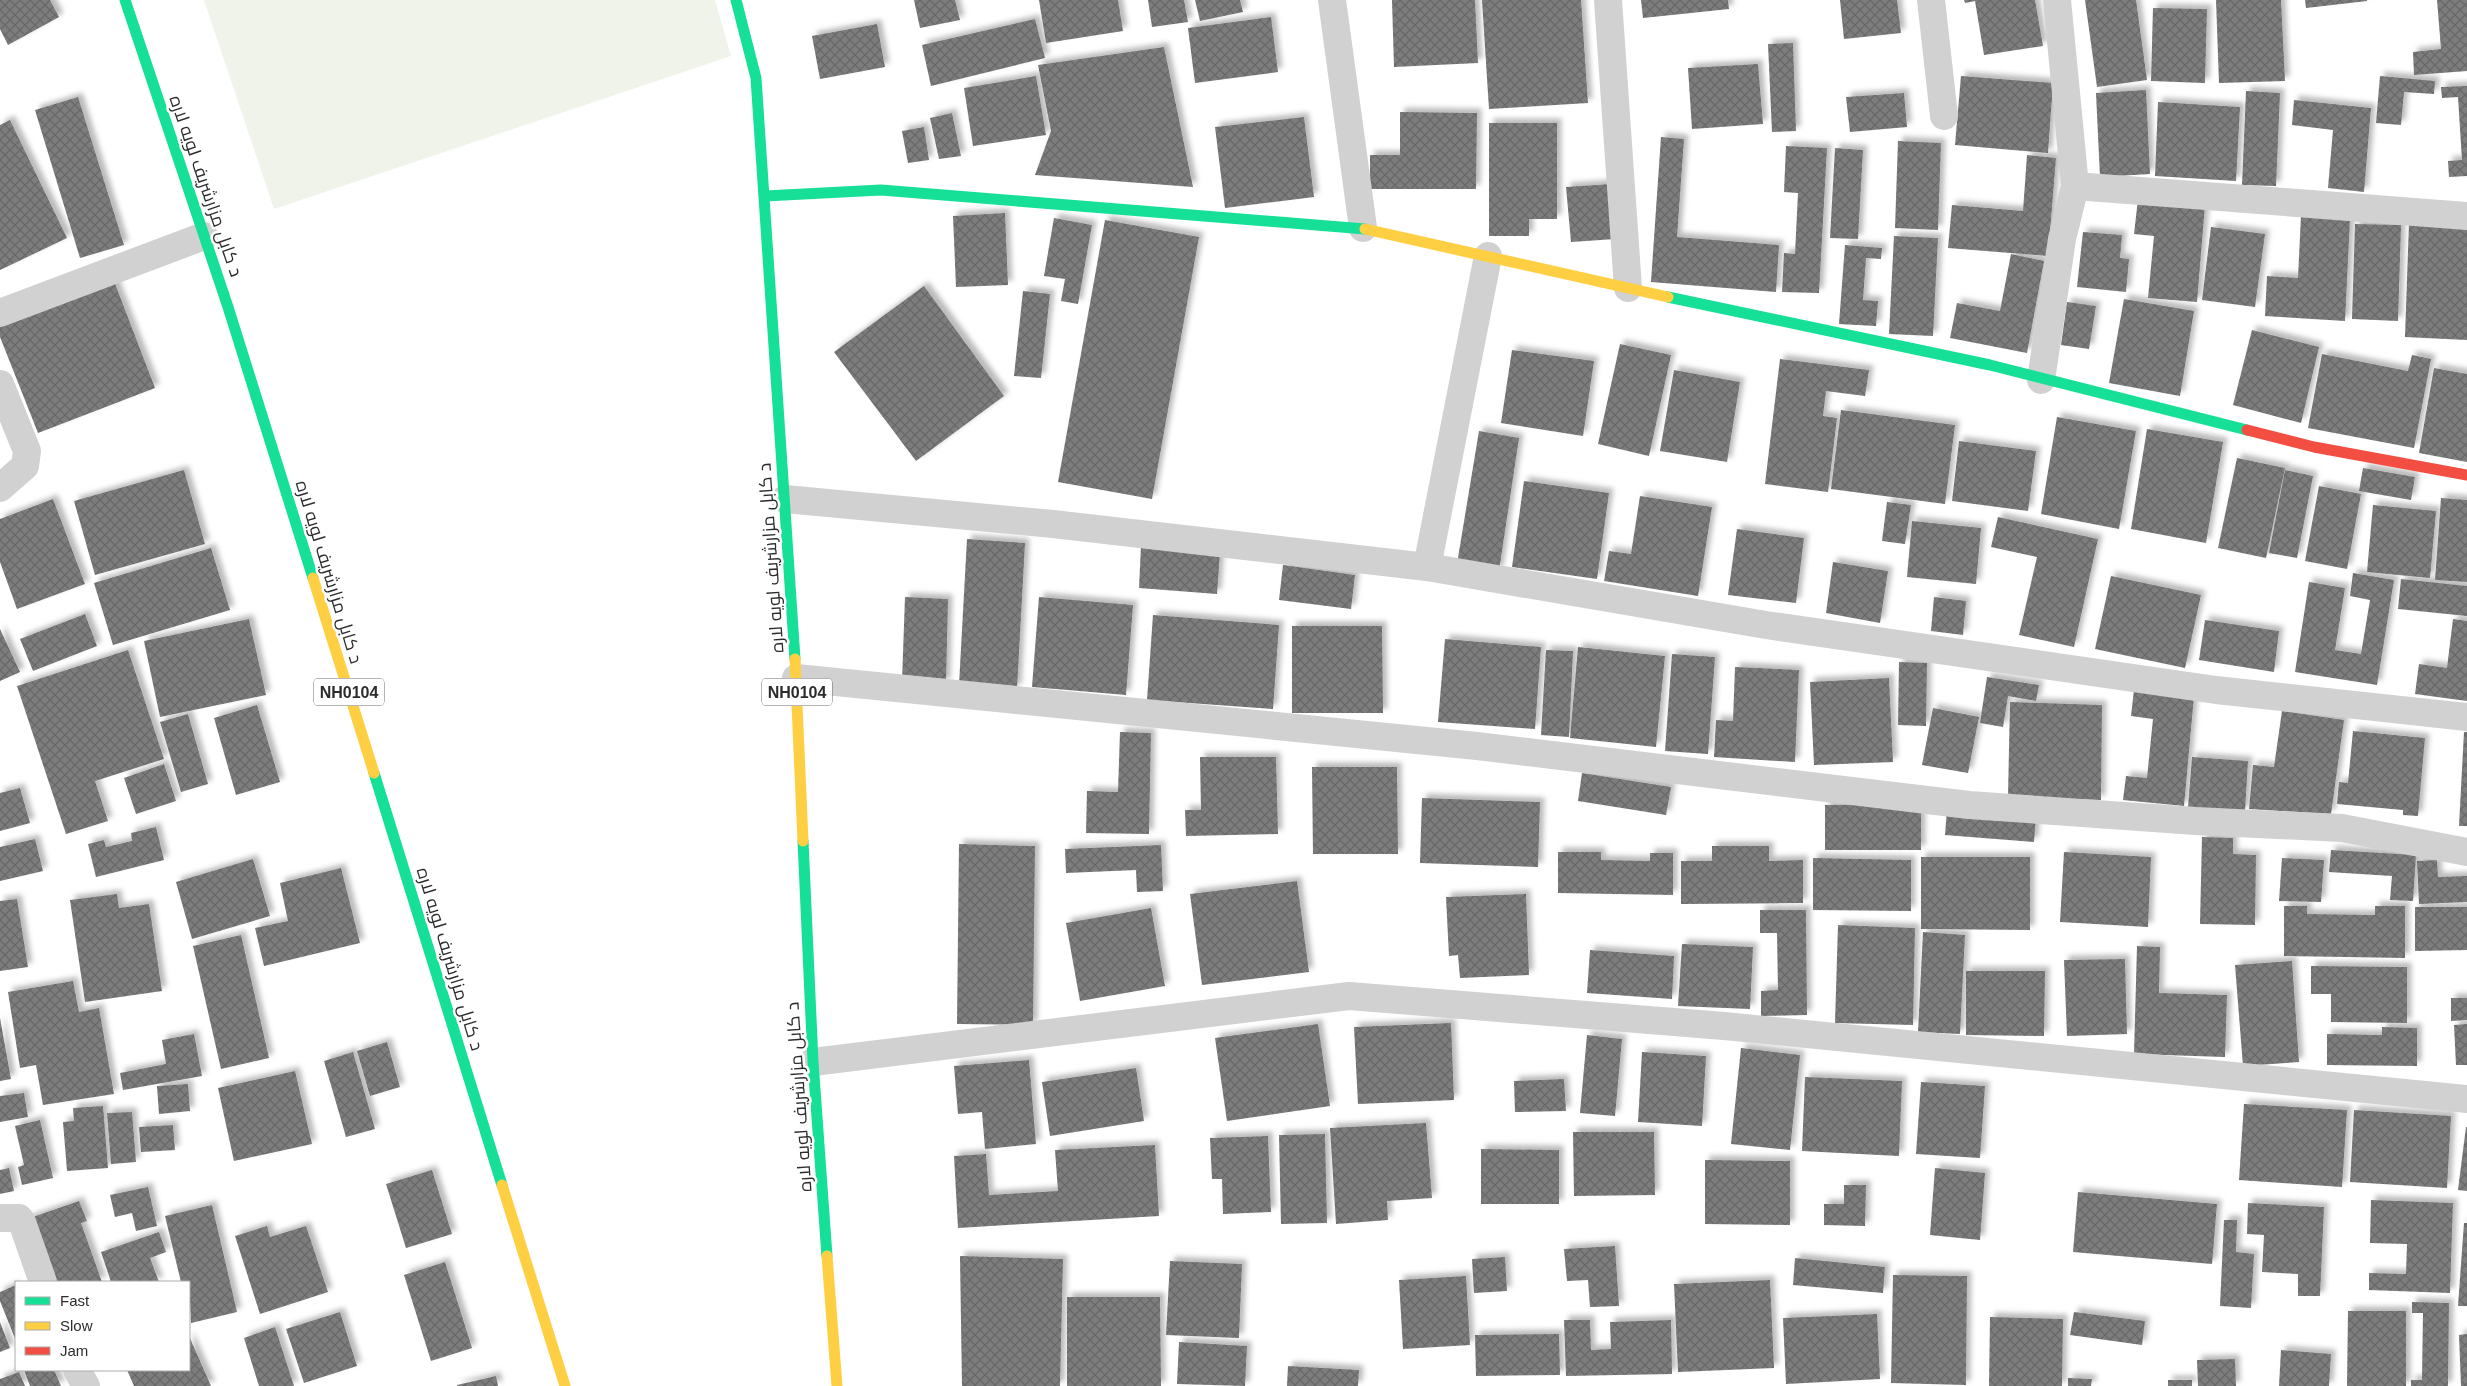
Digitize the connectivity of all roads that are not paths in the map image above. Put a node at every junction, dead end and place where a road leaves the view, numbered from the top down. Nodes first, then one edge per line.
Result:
1 (125, 0) edge
2 (736, 0) edge
3 (1332, 0) edge
4 (1608, 0) edge
5 (1931, 0) edge
6 (2057, 0) edge
7 (1944, 116) dead end
8 (2075, 186) junction
9 (764, 196) junction
10 (2467, 216) edge
11 (1362, 228) junction
12 (204, 236) junction
13 (1488, 256) junction
14 (1628, 288) junction
15 (0, 313) edge
16 (2041, 380) junction
17 (0, 384) edge
18 (2467, 475) edge
19 (0, 488) edge
20 (785, 499) junction
21 (1427, 567) junction
22 (796, 678) junction
23 (2467, 717) edge
24 (2467, 852) edge
25 (813, 1062) junction
26 (2467, 1099) edge
27 (0, 1218) edge
28 (43, 1281) edge
29 (78, 1371) edge
30 (86, 1386) edge
31 (565, 1386) edge
32 (837, 1386) edge

1 - 12 main road, د کابل مزارشریف لویه لاره / NH0104
2 - 9 main road, د کابل مزارشریف لویه لاره / NH0104
3 - 11 street
4 - 14 street
5 - 7 street
6 - 8 street
8 - 10 street
8 - 16 street
9 - 11 main road
9 - 20 main road, د کابل مزارشریف لویه لاره / NH0104
11 - 13 main road
12 - 15 street
12 - 31 main road, د کابل مزارشریف لویه لاره / NH0104
13 - 14 main road
13 - 21 street
14 - 16 main road
16 - 18 main road
17 - 19 street
20 - 21 street
20 - 22 main road, د کابل مزارشریف لویه لاره / NH0104
21 - 23 street
22 - 24 street
22 - 25 main road, د کابل مزارشریف لویه لاره / NH0104
25 - 26 street
25 - 32 main road, د کابل مزارشریف لویه لاره / NH0104
27 - 28 street
29 - 30 street

